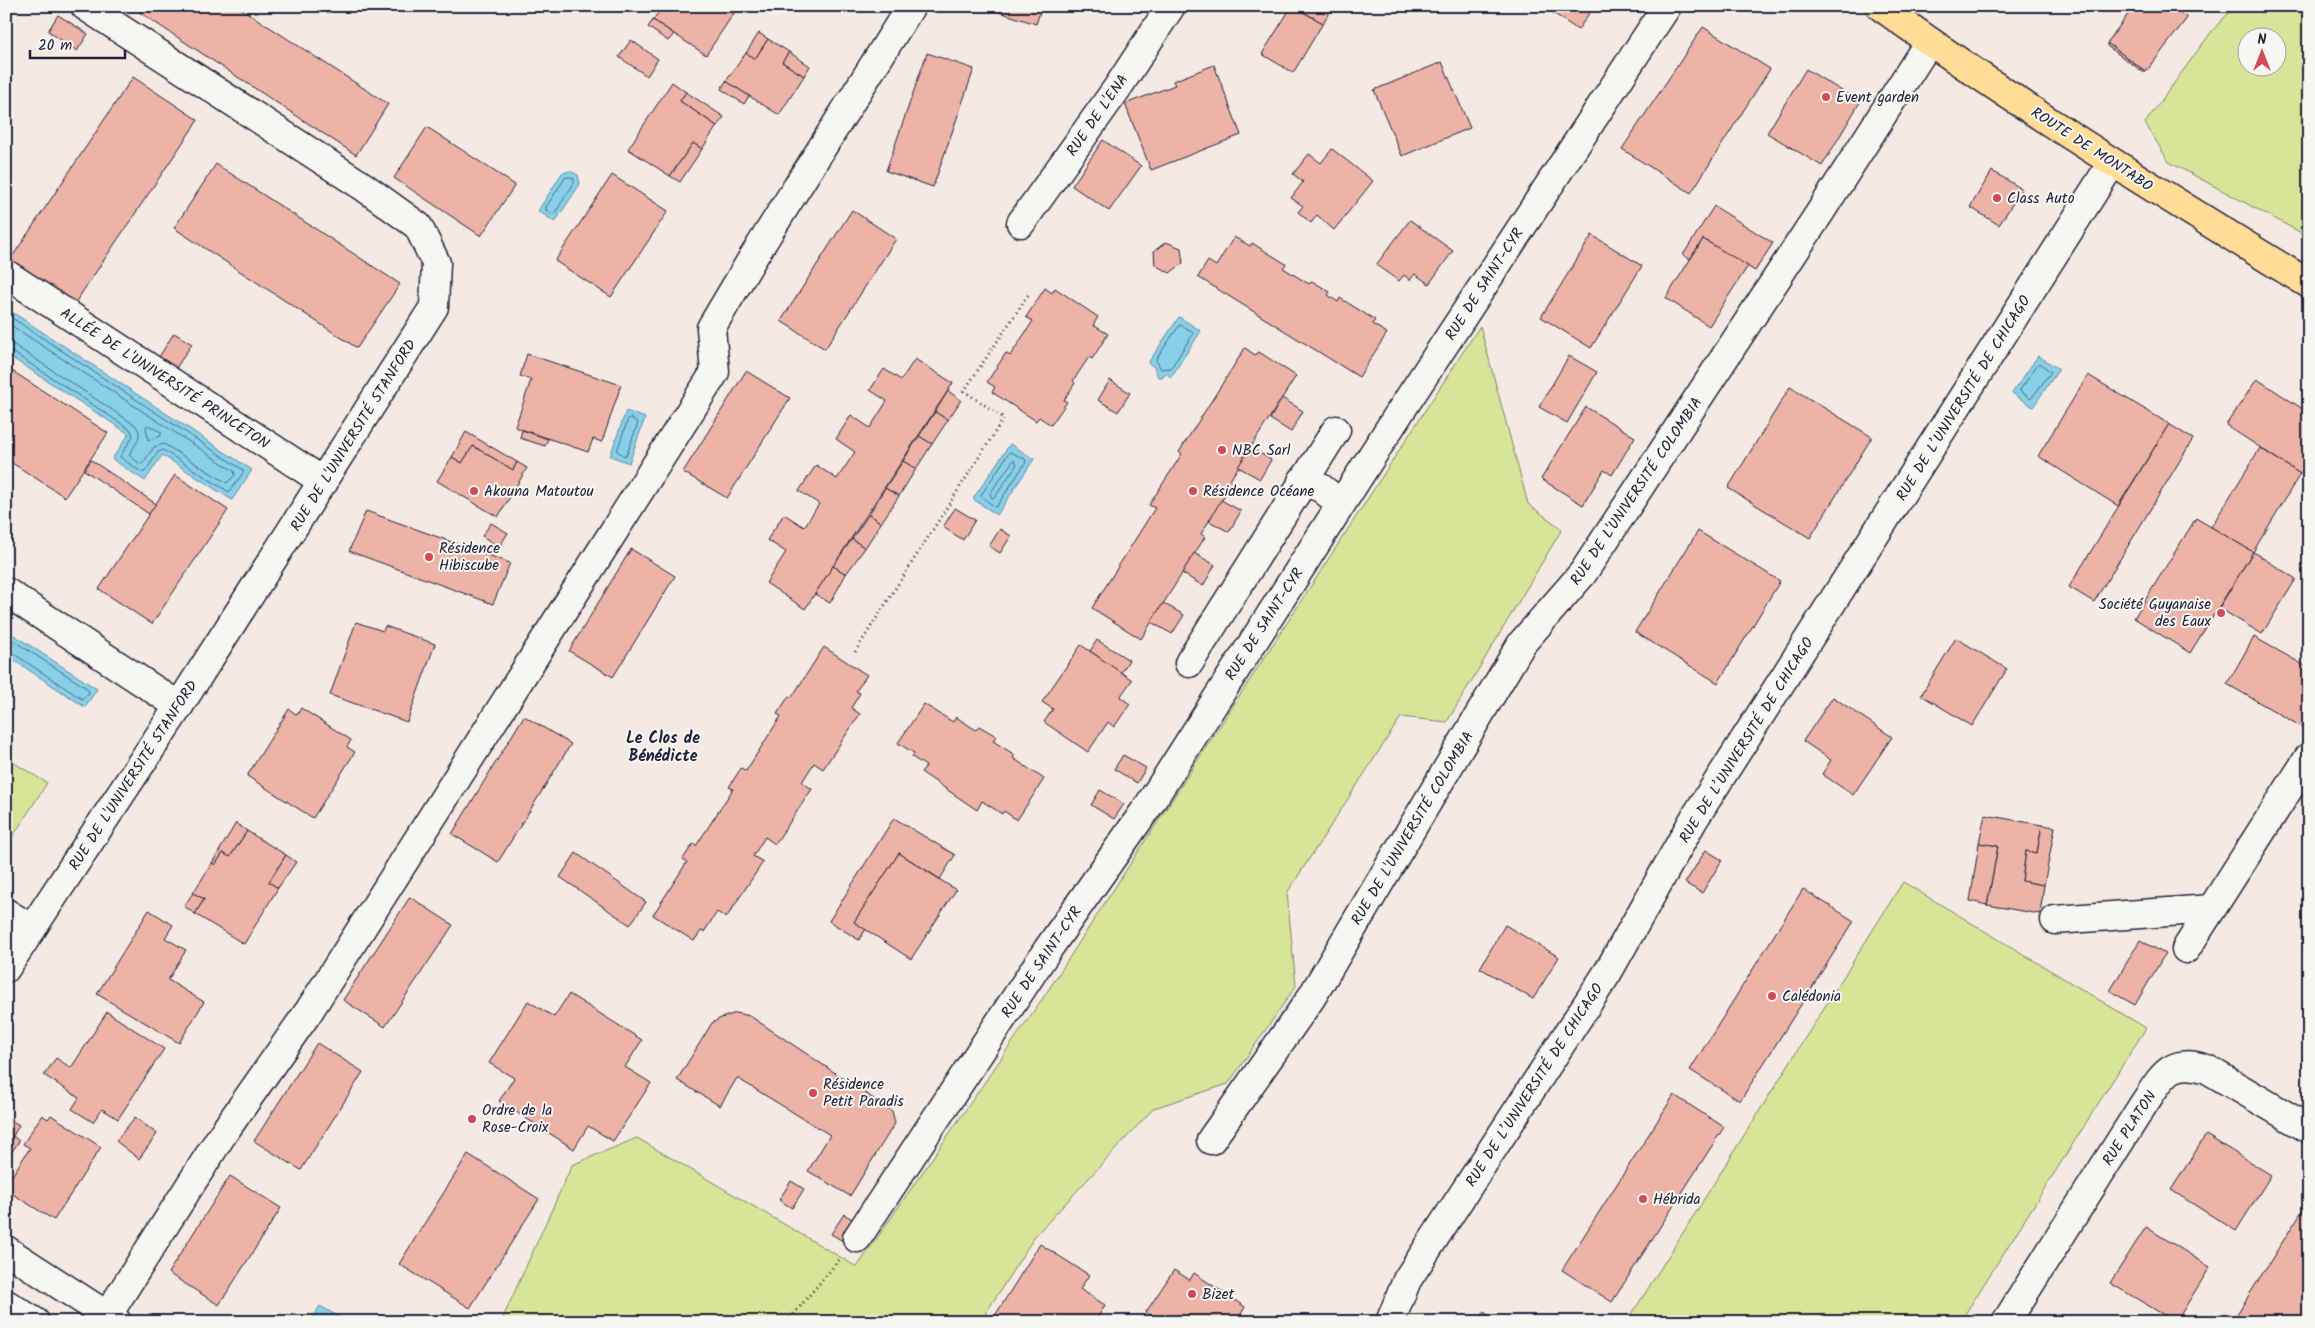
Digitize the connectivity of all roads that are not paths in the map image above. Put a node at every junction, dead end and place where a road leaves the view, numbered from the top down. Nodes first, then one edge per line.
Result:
1 (85, 6) edge
2 (911, 6) edge
3 (1170, 6) edge
4 (1667, 6) edge
5 (1880, 6) edge
6 (1929, 42) junction
7 (2112, 163) junction
8 (1021, 223) dead end
9 (6, 274) edge
10 (2309, 284) edge
11 (1336, 430) dead end
12 (1302, 480) junction
13 (324, 482) junction
14 (1341, 504) junction
15 (6, 592) edge
16 (1189, 663) dead end
17 (179, 706) junction
18 (2309, 757) edge
19 (2211, 909) junction
20 (6, 913) edge
21 (2054, 920) dead end
22 (32, 929) junction
23 (2186, 949) dead end
24 (6, 968) edge
25 (2309, 1129) edge
26 (1211, 1140) dead end
27 (857, 1238) road end
28 (6, 1250) edge
29 (6, 1304) edge
30 (112, 1319) edge
31 (35, 1322) edge
32 (1390, 1322) edge
33 (2006, 1322) edge

1 - 13 street, RUE DE L'UNIVERSITÉ STANFORD
2 - 30 street
3 - 8 street, RUE DE L'ENA
4 - 14 street, RUE DE SAINT-CYR
5 - 6 main road, ROUTE DE MONTABO
6 - 7 main road, ROUTE DE MONTABO
6 - 26 street, RUE DE L'UNIVERSITÉ COLOMBIA
7 - 10 main road, ROUTE DE MONTABO
7 - 32 street, RUE DE L’UNIVERSITÉ DE CHICAGO
9 - 13 street, ALLÉE DE L'UNIVERSITÉ PRINCETON
11 - 12 street
12 - 14 street
12 - 16 street
13 - 17 street, RUE DE L'UNIVERSITÉ STANFORD
14 - 27 street, RUE DE SAINT-CYR
15 - 17 street
17 - 22 street, RUE DE L'UNIVERSITÉ STANFORD
18 - 19 street
19 - 21 street
19 - 23 street
20 - 22 street
22 - 24 street, RUE DE L'UNIVERSITÉ STANFORD
25 - 33 street, RUE PLATON
28 - 30 street
29 - 31 street

